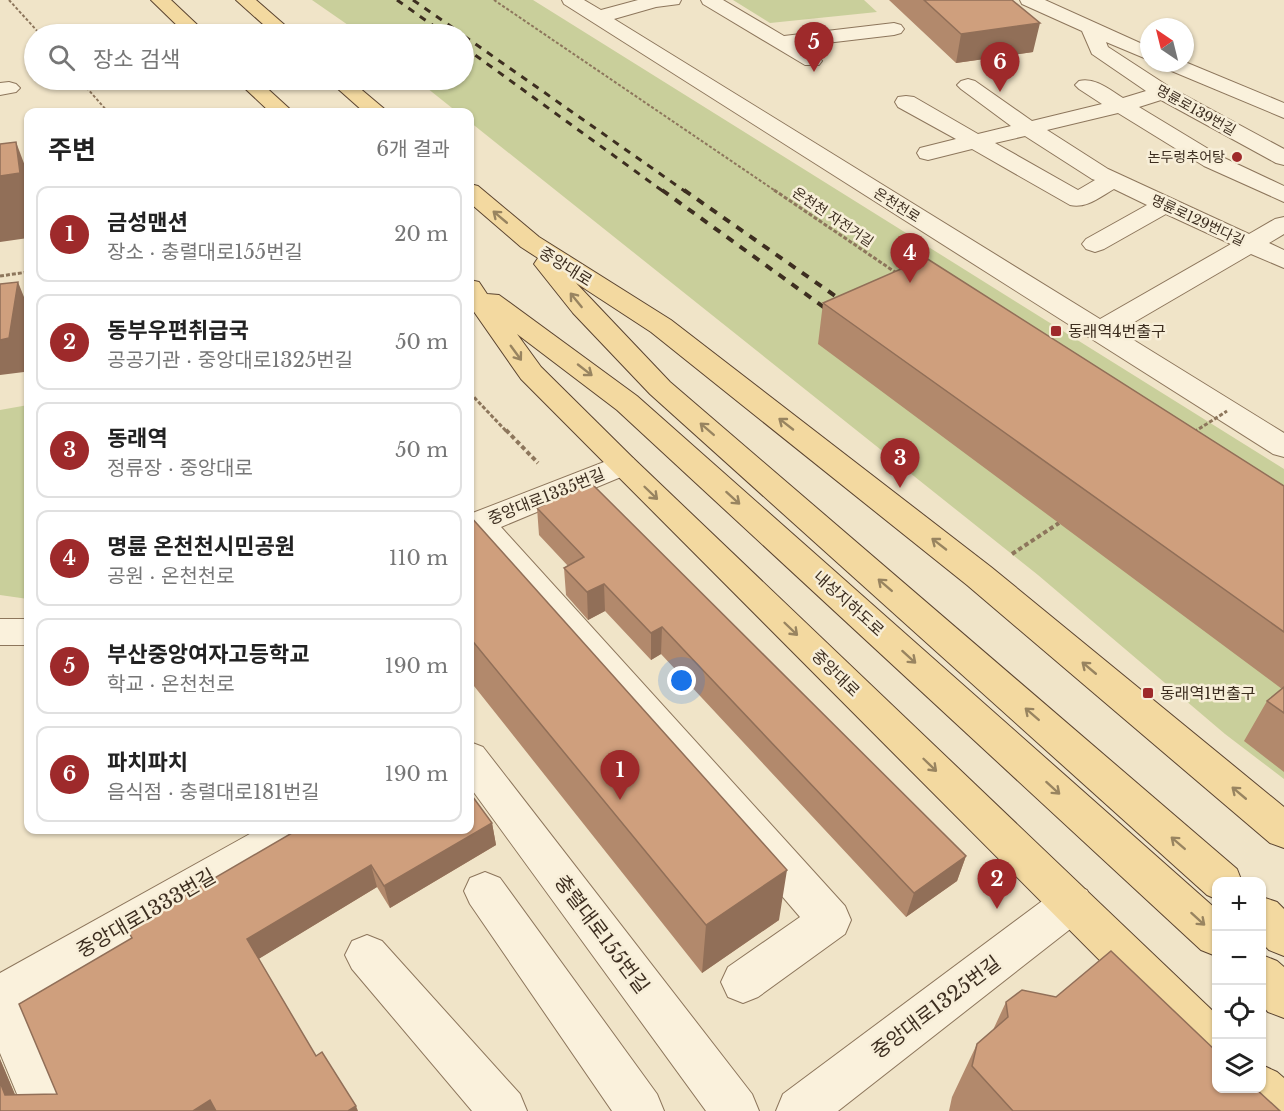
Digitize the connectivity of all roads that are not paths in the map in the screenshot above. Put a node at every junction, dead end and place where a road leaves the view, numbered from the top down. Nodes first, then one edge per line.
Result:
1 (160, 0) edge
2 (245, 0) edge
3 (571, 0) edge
4 (672, 0) edge
5 (710, 0) edge
6 (1029, 0) edge
7 (599, 17) junction
8 (186, 24) edge
9 (273, 24) edge
10 (894, 29) dead end
11 (1091, 29) junction
12 (781, 42) junction
13 (1140, 50) edge
14 (812, 61) dead end
15 (1191, 72) edge
16 (968, 85) dead end
17 (1086, 85) dead end
18 (257, 90) edge
19 (350, 90) edge
20 (1163, 93) junction
21 (906, 102) dead end
22 (1123, 105) junction
23 (278, 108) edge
24 (372, 108) edge
25 (1284, 111) edge
26 (1028, 128) junction
27 (977, 143) junction
28 (928, 153) dead end
29 (1284, 158) edge
30 (1113, 180) junction
31 (474, 194) edge
32 (1284, 195) edge
33 (1166, 204) junction
34 (1284, 224) edge
35 (530, 242) junction
36 (1095, 244) dead end
37 (1250, 244) junction
38 (1284, 260) edge
39 (474, 290) edge
40 (474, 293) edge
41 (1098, 332) junction
42 (1284, 447) edge
43 (622, 465) junction
44 (474, 525) edge
45 (0, 632) edge
46 (24, 632) edge
47 (474, 763) edge
48 (1284, 831) edge
49 (285, 834) edge
50 (1216, 877) edge
51 (485, 891) dead end
52 (1072, 903) junction
53 (1266, 920) edge
54 (1212, 932) edge
55 (1284, 936) edge
56 (367, 955) dead end
57 (1266, 980) edge
58 (742, 982) dead end
59 (1284, 997) edge
60 (0, 999) edge
61 (1212, 1041) edge
62 (1265, 1093) edge
63 (48, 1111) edge
64 (502, 1111) edge
65 (640, 1111) edge
66 (735, 1111) edge
67 (800, 1111) edge
68 (1284, 1111) edge

1 - 8 main road
2 - 9 main road
3 - 7 street, 온천천로
4 - 7 street
5 - 12 street
6 - 11 street
7 - 41 street, 온천천로
10 - 12 street
11 - 13 street
11 - 20 street, 명륜로139번길
12 - 14 street
15 - 25 street
16 - 26 street, 명륜로129번다길
17 - 22 street, 명륜로139번길
18 - 23 main road
19 - 24 main road
20 - 22 street
20 - 29 street, 명륜로139번길
21 - 27 street
22 - 26 street
22 - 32 street, 명륜로139번길
26 - 27 street
26 - 30 street, 명륜로129번다길
27 - 28 street
27 - 30 street
30 - 33 street, 명륜로129번다길
35 -> 31 main road, 중앙대로
33 - 36 street
33 - 37 street, 명륜로129번다길
34 - 37 street
48 -> 35 main road, 중앙대로
50 -> 35 main road
37 - 38 street, 명륜로129번다길
37 - 41 street
39 -> 54 main road, 내성지하도로
40 -> 43 main road, 중앙대로
41 - 42 street, 온천천로
43 - 44 street, 중앙대로1335번길
43 -> 52 main road, 중앙대로
44 - 58 street
45 - 46 street
47 - 66 street, 충렬대로155번길
49 - 60 street, 중앙대로1333번길
51 - 65 street
52 - 61 main road, 중앙대로
52 - 67 street, 중앙대로1325번길
53 - 55 main road
56 - 64 street
57 - 59 main road
60 - 63 street, 중앙대로1333번길
62 - 68 main road

